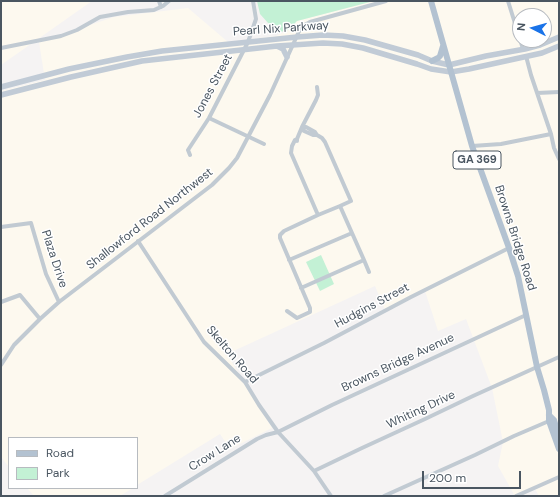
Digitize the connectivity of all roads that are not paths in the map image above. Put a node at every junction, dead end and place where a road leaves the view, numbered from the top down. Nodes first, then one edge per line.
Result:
1 (159, 1) edge
2 (169, 1) edge
3 (253, 1) edge
4 (386, 1) edge
5 (431, 1) edge
6 (508, 1) edge
7 (161, 7) junction
8 (296, 36) junction
9 (559, 37) edge
10 (248, 42) junction
11 (293, 45) junction
12 (277, 46) junction
13 (443, 46) junction
14 (559, 46) edge
15 (1, 48) edge
16 (523, 49) junction
17 (244, 50) junction
18 (526, 56) junction
19 (287, 57) junction
20 (432, 61) junction
21 (449, 65) junction
22 (451, 72) junction
23 (1, 87) edge
24 (317, 87) dead end
25 (559, 92) edge
26 (537, 93) junction
27 (1, 96) edge
28 (209, 118) junction
29 (303, 127) junction
30 (551, 134) junction
31 (248, 137) junction
32 (264, 144) dead end
33 (472, 146) junction
34 (190, 155) dead end
35 (559, 159) edge
36 (340, 206) junction
37 (318, 215) junction
38 (1, 228) edge
39 (352, 233) junction
40 (138, 241) junction
41 (509, 248) junction
42 (289, 260) junction
43 (364, 260) junction
44 (369, 272) dead end
45 (301, 288) junction
46 (1, 302) edge
47 (58, 302) junction
48 (287, 310) dead end
49 (526, 315) junction
50 (40, 319) junction
51 (559, 358) edge
52 (1, 365) edge
53 (537, 367) junction
54 (244, 382) junction
55 (549, 418) junction
56 (278, 432) junction
57 (559, 437) edge
58 (559, 448) edge
59 (314, 471) junction
60 (559, 477) edge
61 (165, 496) edge
62 (331, 496) edge
63 (384, 496) edge
64 (516, 496) edge

1 - 7 street
2 - 7 street
3 - 10 street, Jones Street
4 - 8 street
5 - 13 main road, Browns Bridge Road / GA 369
6 - 16 street
7 - 15 street
8 - 10 main road, Pearl Nix Parkway
8 - 11 street, Shallowford Road Northwest
8 - 20 main road, Pearl Nix Parkway
9 - 16 main road, Pearl Nix Parkway
10 - 17 street, Jones Street
10 - 23 main road, Pearl Nix Parkway
11 - 12 main road, Pearl Nix Parkway
11 - 19 street, Shallowford Road Northwest
11 - 22 main road, Pearl Nix Parkway
12 - 17 main road, Pearl Nix Parkway
12 - 19 main road
13 - 20 main road
13 - 21 main road, Browns Bridge Road / GA 369
14 - 18 main road, Pearl Nix Parkway
16 - 21 main road, Pearl Nix Parkway
17 - 27 main road, Pearl Nix Parkway
17 - 28 street, Jones Street
18 - 22 main road, Pearl Nix Parkway
18 - 26 street
19 - 31 street, Shallowford Road Northwest
20 - 21 main road, Pearl Nix Parkway
21 - 22 main road, Browns Bridge Road / GA 369
22 - 33 main road, Browns Bridge Road / GA 369
24 - 29 street
25 - 26 street
26 - 30 street
28 - 31 street
28 - 34 street, Jones Street
29 - 36 street
29 - 37 street
30 - 33 street
30 - 35 street
31 - 32 street
31 - 40 street, Shallowford Road Northwest
33 - 41 main road, Browns Bridge Road / GA 369
36 - 37 street
36 - 39 street
37 - 42 street
38 - 47 street, Plaza Drive
39 - 42 street
39 - 43 street
40 - 47 street, Shallowford Road Northwest
40 - 54 street, Skelton Road
41 - 49 main road, Browns Bridge Road / GA 369
41 - 54 street, Hudgins Street
42 - 45 street
43 - 44 street
43 - 45 street
45 - 48 street
46 - 50 street
47 - 50 street, Shallowford Road Northwest
49 - 53 main road, Browns Bridge Road / GA 369
49 - 56 street, Browns Bridge Avenue
50 - 52 street, Shallowford Road Northwest
51 - 53 street, Whiting Drive
53 - 55 main road, Browns Bridge Road / GA 369
53 - 59 street, Whiting Drive
54 - 56 street, Skelton Road
55 - 57 main road, Browns Bridge Road / GA 369
55 - 58 main road, Browns Bridge Road / GA 369
55 - 63 street
56 - 59 street, Skelton Road
56 - 61 street, Crow Lane
59 - 62 street, Skelton Road
60 - 64 street

